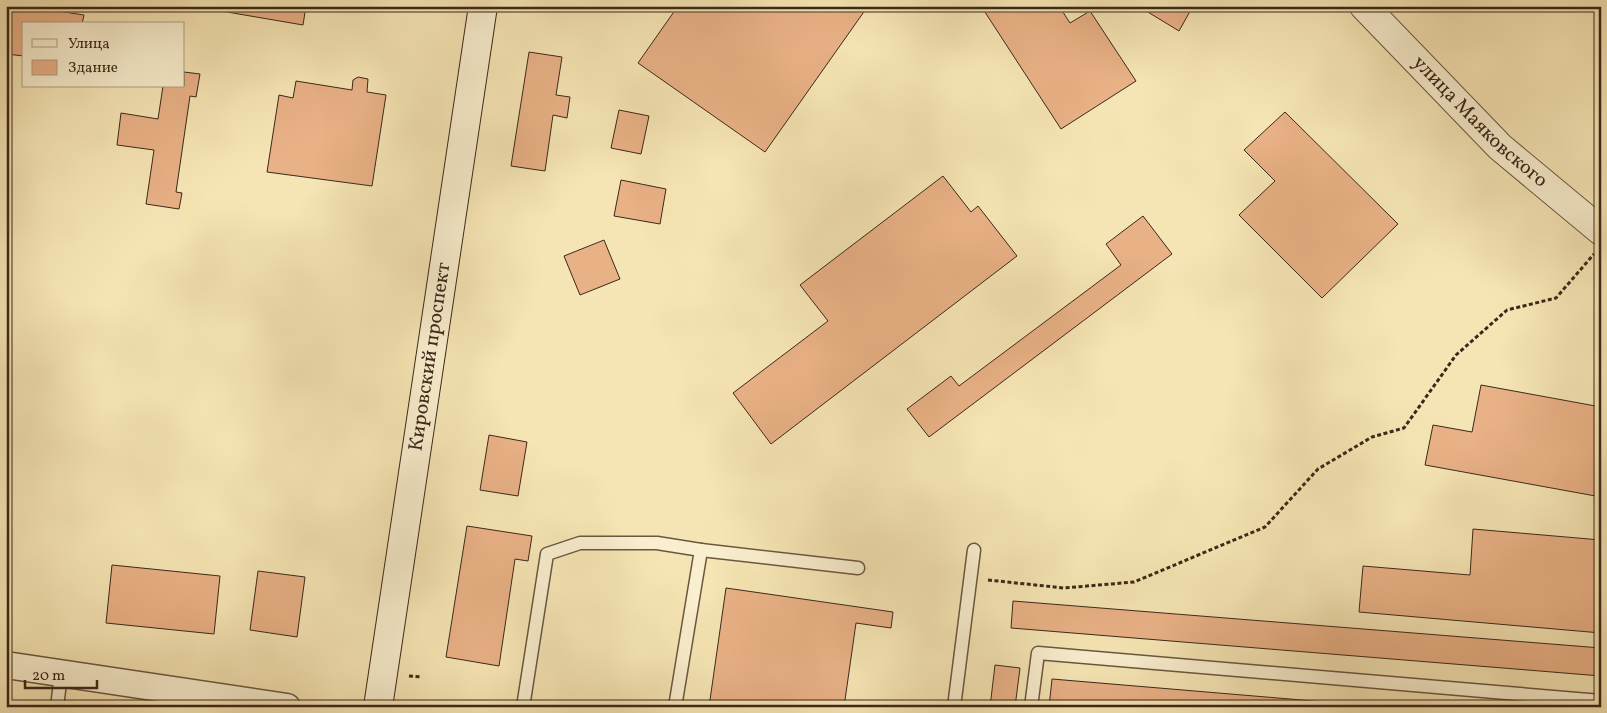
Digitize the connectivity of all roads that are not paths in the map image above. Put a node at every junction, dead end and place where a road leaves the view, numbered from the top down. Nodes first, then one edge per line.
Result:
1 (483, 6) edge
2 (1364, 6) edge
3 (1598, 242) edge
4 (701, 550) junction
5 (974, 550) dead end
6 (858, 568) dead end
7 (6, 665) edge
8 (62, 674) junction
9 (1601, 701) edge
10 (252, 704) edge
11 (57, 707) edge
12 (287, 707) edge
13 (378, 707) edge
14 (523, 707) edge
15 (675, 707) edge
16 (954, 707) edge
17 (1031, 707) edge

1 - 13 main road, Кировский проспект
2 - 3 main road, улица Маяковского
4 - 6 lane
4 - 14 lane
4 - 15 lane
5 - 16 lane
7 - 8 street
8 - 10 street
8 - 11 lane
9 - 17 lane
10 - 12 street

